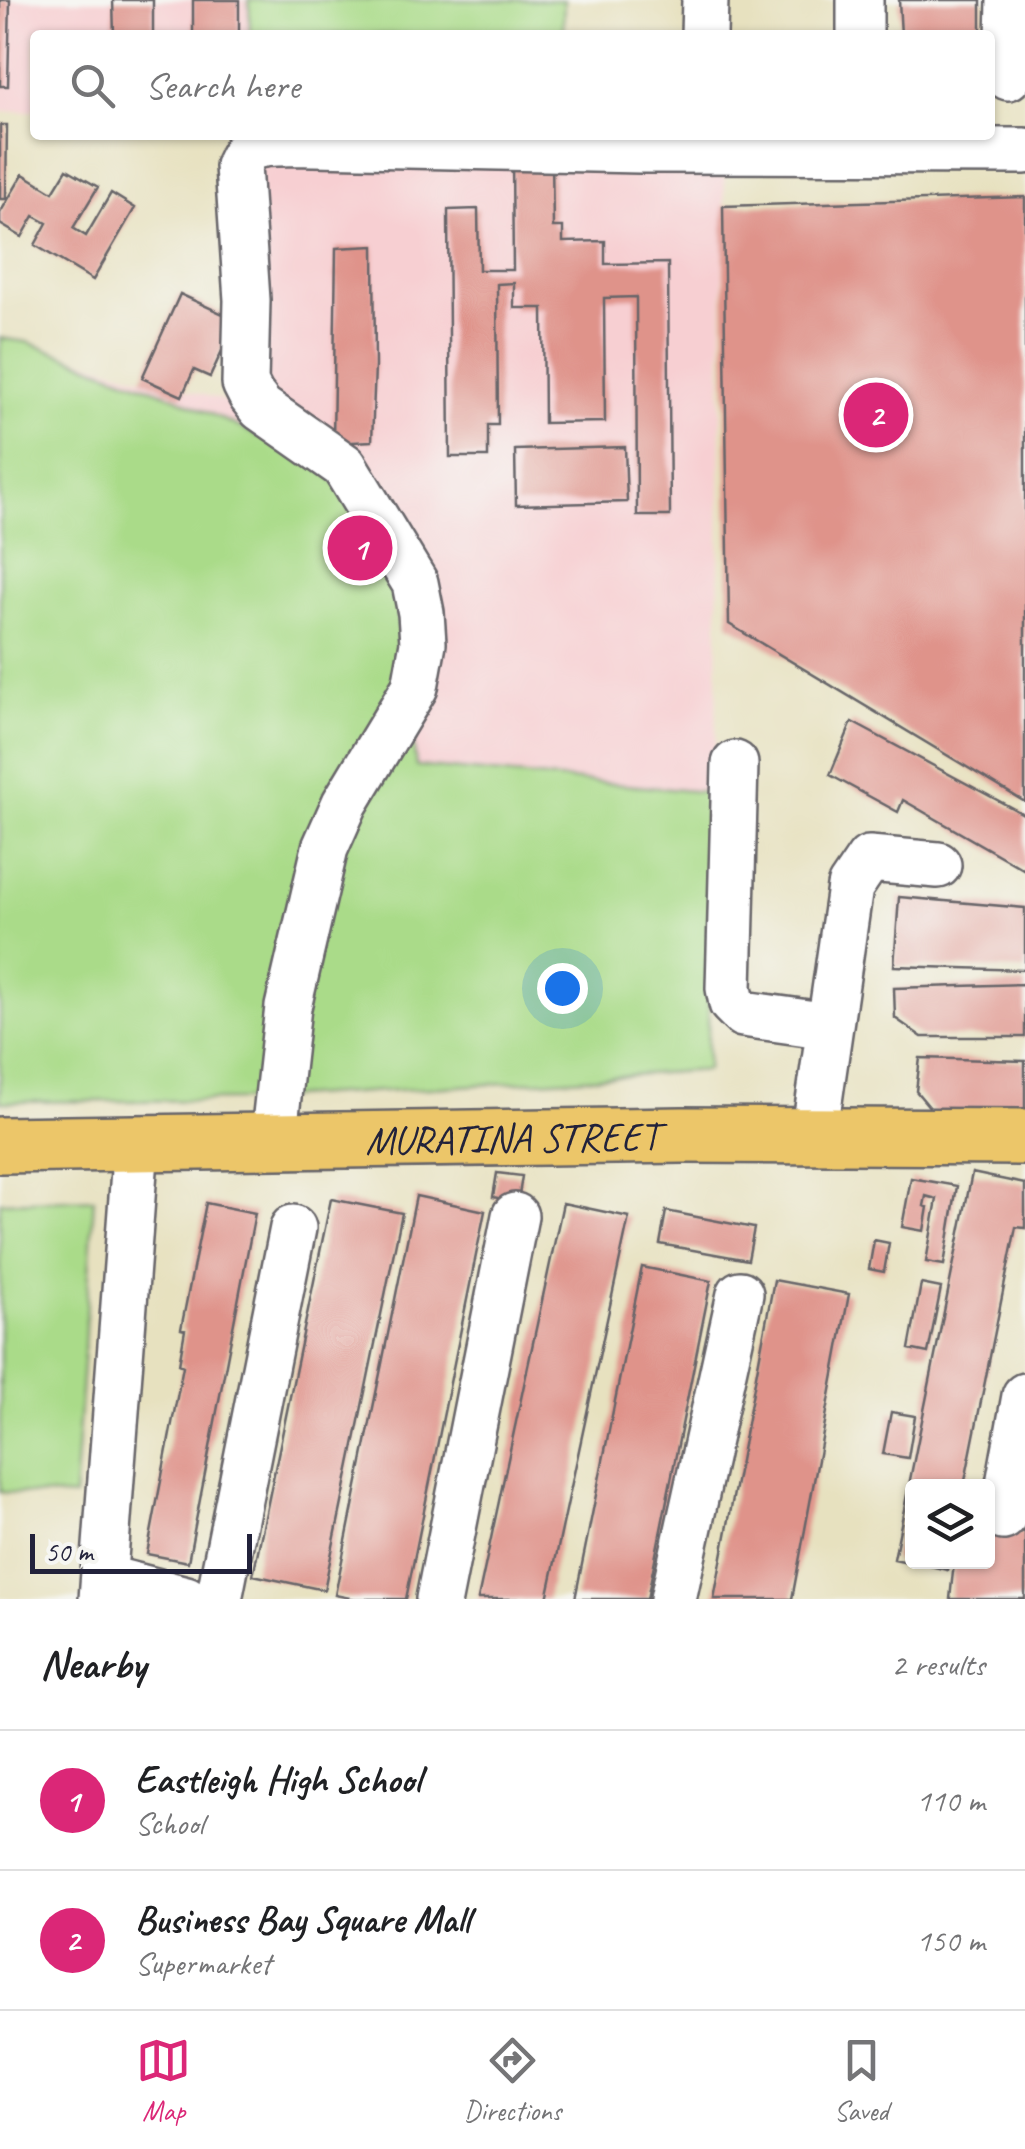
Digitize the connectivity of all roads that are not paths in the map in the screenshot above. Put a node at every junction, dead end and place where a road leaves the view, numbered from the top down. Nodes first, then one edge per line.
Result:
1 (705, 0) edge
2 (860, 0) edge
3 (1010, 0) edge
4 (704, 30) edge
5 (860, 30) edge
6 (1008, 77) dead end
7 (1025, 151) edge
8 (735, 764) dead end
9 (938, 865) dead end
10 (829, 1026) junction
11 (814, 1136) junction
12 (1025, 1138) edge
13 (272, 1142) junction
14 (0, 1144) edge
15 (136, 1144) junction
16 (515, 1216) dead end
17 (293, 1228) dead end
18 (740, 1294) dead end
19 (1025, 1396) edge
20 (1003, 1516) dead end
21 (103, 1589) edge
22 (186, 1599) edge
23 (219, 1599) edge
24 (439, 1599) edge
25 (673, 1599) edge

1 - 4 street
2 - 5 street
3 - 6 street
7 - 13 street
8 - 10 street
9 - 10 street
10 - 11 street
11 - 12 main road, MURATINA STREET
11 - 13 main road, MURATINA STREET
13 - 15 main road, MURATINA STREET
14 - 15 main road, MURATINA STREET
15 - 21 street
16 - 24 street
17 - 23 street
18 - 25 street
19 - 20 street
21 - 22 street

